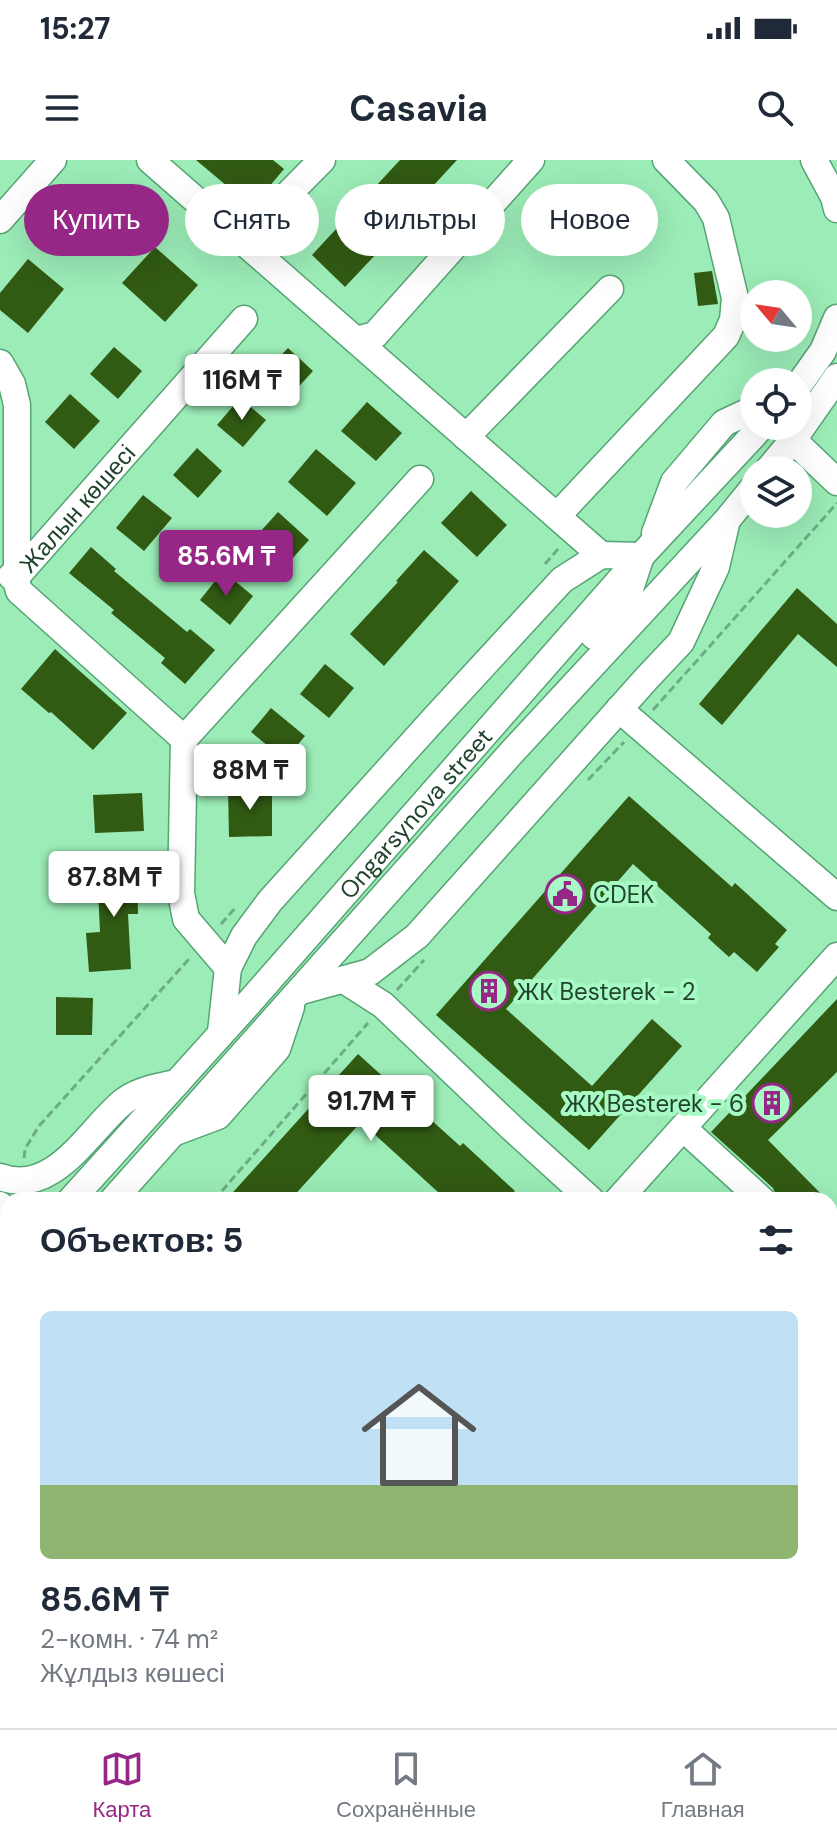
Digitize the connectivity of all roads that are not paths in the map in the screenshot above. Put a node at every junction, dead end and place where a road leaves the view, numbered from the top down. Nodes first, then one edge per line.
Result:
1 (53, 160) edge
2 (150, 160) edge
3 (322, 160) edge
4 (531, 160) edge
5 (666, 160) edge
6 (814, 160) edge
7 (298, 184) edge
8 (185, 191) edge
9 (837, 209) edge
10 (0, 220) edge
11 (259, 256) edge
12 (610, 289) dead end
13 (837, 318) edge
14 (244, 319) dead end
15 (356, 340) junction
16 (0, 363) edge
17 (811, 368) edge
18 (837, 377) edge
19 (812, 413) edge
20 (740, 416) edge
21 (466, 437) junction
22 (749, 440) edge
23 (793, 440) joint
24 (780, 456) edge
25 (420, 479) dead end
26 (837, 482) edge
27 (740, 504) edge
28 (557, 516) junction
29 (727, 520) junction
30 (646, 551) junction
31 (601, 555) junction
32 (9, 576) edge
33 (619, 709) junction
34 (184, 739) junction
35 (513, 751) junction
36 (440, 786) junction
37 (837, 897) edge
38 (837, 956) edge
39 (228, 968) junction
40 (344, 980) junction
41 (297, 995) junction
42 (221, 1032) junction
43 (177, 1083) junction
44 (683, 1128) junction
45 (173, 1133) junction
46 (0, 1177) edge
47 (78, 1192) edge
48 (120, 1192) edge
49 (144, 1192) edge
50 (582, 1192) edge
51 (625, 1192) edge
52 (753, 1192) edge

1 - 10 street
2 - 8 street
3 - 7 street
4 - 15 street
5 - 28 street
6 - 9 street
11 - 15 street
12 - 21 street
13 - 17 street
14 - 32 street, Жалын көшесі
15 - 21 street
16 - 32 street
18 - 19 street
20 - 30 street
21 - 28 street
22 - 30 street, Ongarsynova street
23 - 24 street
23 - 26 street
25 - 34 street
27 - 29 street, Ongarsynova street
28 - 31 street
29 - 33 street
29 - 35 street, Ongarsynova street
30 - 31 street
30 - 35 street
30 - 36 street, Ongarsynova street
31 - 39 street
32 - 34 street
33 - 37 street
33 - 40 street
34 - 39 street
35 - 41 street, Ongarsynova street
36 - 41 street
36 - 42 street, Ongarsynova street
38 - 44 street
39 - 42 street
40 - 41 street
40 - 50 street
41 - 45 street, Ongarsynova street
42 - 43 street, Ongarsynova street
43 - 46 street
43 - 47 street, Ongarsynova street
44 - 51 street
44 - 52 street
45 - 48 street, Ongarsynova street
45 - 49 street

